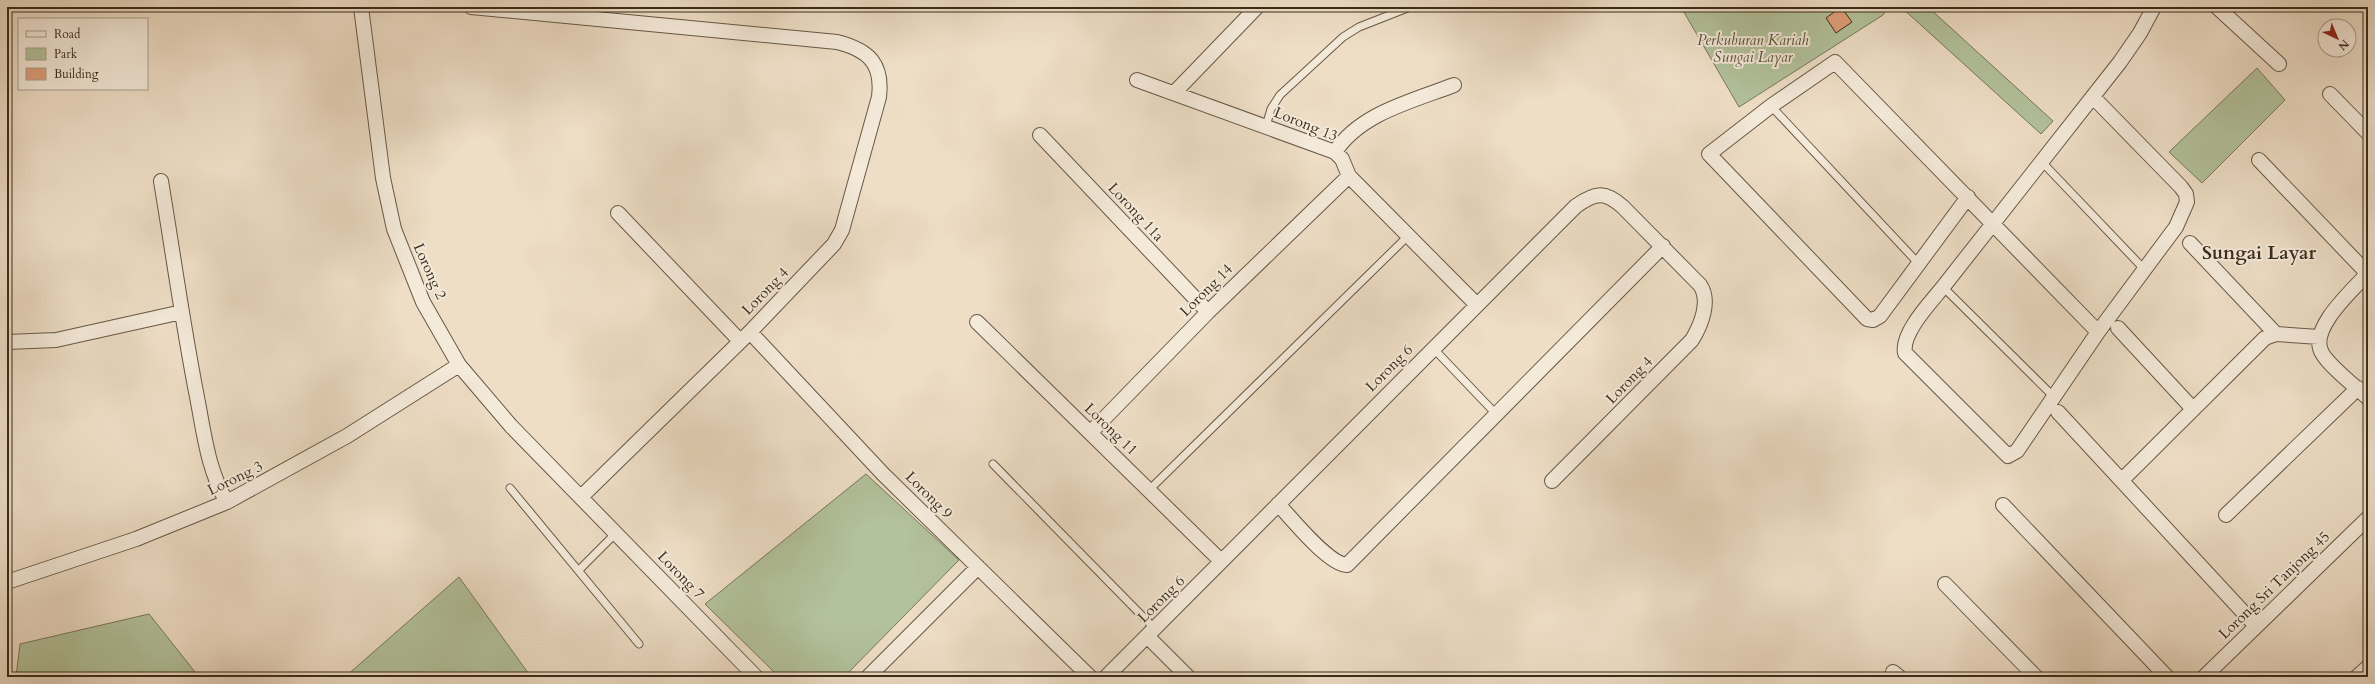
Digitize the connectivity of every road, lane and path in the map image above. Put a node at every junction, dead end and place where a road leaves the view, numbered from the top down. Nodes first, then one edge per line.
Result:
1 (360, 7) edge
2 (471, 7) edge
3 (1257, 7) edge
4 (1410, 7) edge
5 (2154, 7) edge
6 (2217, 7) edge
7 (2278, 64) dead end
8 (1137, 80) dead end
9 (1454, 85) dead end
10 (1175, 92) junction
11 (2330, 94) dead end
12 (2093, 97) junction
13 (1771, 106) junction
14 (1266, 126) junction
15 (2368, 133) edge
16 (1040, 135) dead end
17 (1335, 152) junction
18 (2259, 160) dead end
19 (2041, 161) junction
20 (1349, 176) junction
21 (160, 182) dead end
22 (1968, 197) junction
23 (618, 213) dead end
24 (1993, 223) junction
25 (1408, 236) junction
26 (2190, 243) dead end
27 (1664, 246) junction
28 (1918, 263) junction
29 (2144, 269) junction
30 (2368, 273) edge
31 (1943, 287) junction
32 (1704, 290) joint
33 (1476, 304) junction
34 (182, 312) junction
35 (1208, 312) junction
36 (977, 322) dead end
37 (2118, 328) dead end
38 (2098, 332) junction
39 (2276, 334) junction
40 (745, 336) junction
41 (2319, 337) junction
42 (7, 342) edge
43 (1433, 348) junction
44 (459, 365) junction
45 (2358, 388) junction
46 (2054, 397) junction
47 (2368, 398) edge
48 (2193, 409) junction
49 (2058, 412) dead end
50 (1496, 414) junction
51 (1091, 432) junction
52 (994, 464) dead end
53 (2122, 480) junction
54 (1552, 481) dead end
55 (510, 488) dead end
56 (1149, 490) junction
57 (581, 497) junction
58 (227, 502) junction
59 (1278, 504) junction
60 (2003, 505) dead end
61 (2226, 515) dead end
62 (2368, 518) edge
63 (616, 533) junction
64 (1221, 561) junction
65 (978, 567) junction
66 (579, 570) junction
67 (7, 582) edge
68 (1945, 584) dead end
69 (2256, 626) junction
70 (1151, 633) junction
71 (639, 644) dead end
72 (2368, 667) edge
73 (756, 677) edge
74 (868, 677) edge
75 (1090, 677) edge
76 (1106, 677) edge
77 (1188, 677) edge
78 (2036, 677) edge
79 (2167, 677) edge
80 (2204, 677) edge
81 (2358, 677) edge

1 - 44 street, Lorong 2
2 - 40 street, Lorong 4
3 - 10 street
4 - 14 lane
5 - 12 street
6 - 7 street
8 - 10 street, Lorong 13
9 - 17 street
10 - 14 street, Lorong 13
11 - 15 street
12 - 19 street
12 - 29 street
13 - 22 street
13 - 28 lane
13 - 28 street
14 - 17 street, Lorong 13
16 - 35 street, Lorong 11a
17 - 20 street, Lorong 13
18 - 30 street
19 - 24 street
19 - 29 lane
20 - 25 street, Lorong 13
20 - 35 street, Lorong 14
21 - 34 street
22 - 24 street
22 - 28 street
23 - 40 street, Lorong 9
24 - 31 street
24 - 38 street
25 - 33 street, Lorong 13
25 - 56 lane
26 - 39 street
27 - 32 street, Lorong 6
27 - 33 street, Lorong 6
27 - 50 street
29 - 38 street
30 - 41 street
31 - 46 lane
31 - 46 street
32 - 54 street, Lorong 4
33 - 43 street, Lorong 6
34 - 42 street
34 - 58 street
35 - 51 street, Lorong 14
36 - 51 street, Lorong 11
37 - 48 street
38 - 46 street
39 - 41 street
39 - 48 street
40 - 57 street, Lorong 4
40 - 65 street, Lorong 9
41 - 45 street
43 - 50 lane
43 - 59 street, Lorong 6
44 - 57 street, Lorong 2
44 - 58 street, Lorong 3
45 - 47 street
45 - 61 street
48 - 53 street
49 - 53 street
50 - 59 street
51 - 56 street, Lorong 11
52 - 70 lane
53 - 69 street
55 - 66 lane
56 - 64 street, Lorong 11
57 - 63 street, Lorong 7
58 - 67 street, Lorong 3
59 - 64 street, Lorong 6
60 - 79 street
62 - 69 street, Lorong Sri Tanjong 45
63 - 66 lane
63 - 73 street, Lorong 7
64 - 70 street, Lorong 6
65 - 74 street
65 - 75 street, Lorong 9
66 - 71 lane
68 - 78 street
69 - 80 street, Lorong Sri Tanjong 45
70 - 76 street, Lorong 6
70 - 77 street
72 - 81 street

